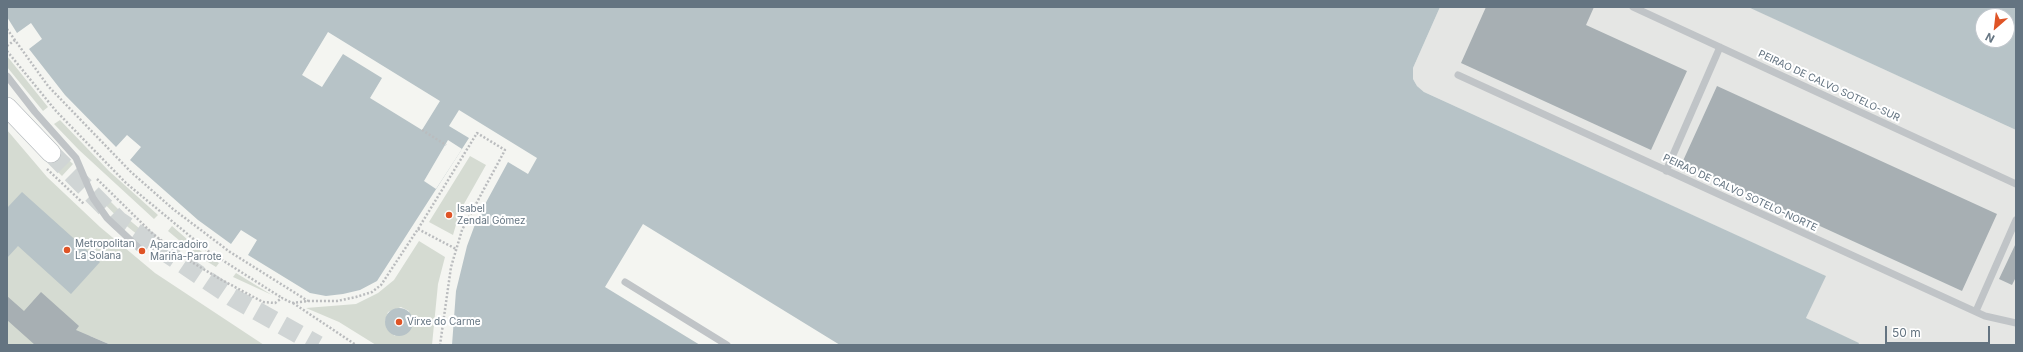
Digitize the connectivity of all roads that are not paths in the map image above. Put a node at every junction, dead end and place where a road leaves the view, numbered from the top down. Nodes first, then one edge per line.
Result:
1 (1633, 7) edge
2 (1720, 47) junction
3 (1458, 75) dead end
4 (7, 76) edge
5 (7, 107) edge
6 (51, 153) tunnel mouth
7 (1666, 171) junction
8 (2016, 184) edge
9 (2016, 220) edge
10 (142, 250) dead end
11 (625, 282) dead end
12 (1976, 311) junction
13 (2016, 323) edge
14 (727, 345) edge

1 - 2 lane, PEIRAO DE CALVO SOTELO-SUR
2 - 7 lane
2 - 8 lane, PEIRAO DE CALVO SOTELO-SUR
3 - 7 lane, PEIRAO DE CALVO SOTELO-NORTE
4 - 10 lane
5 - 6 main road
7 - 12 lane, PEIRAO DE CALVO SOTELO-NORTE
9 - 12 lane
11 - 14 lane
12 - 13 lane, PEIRAO DE CALVO SOTELO-NORTE

